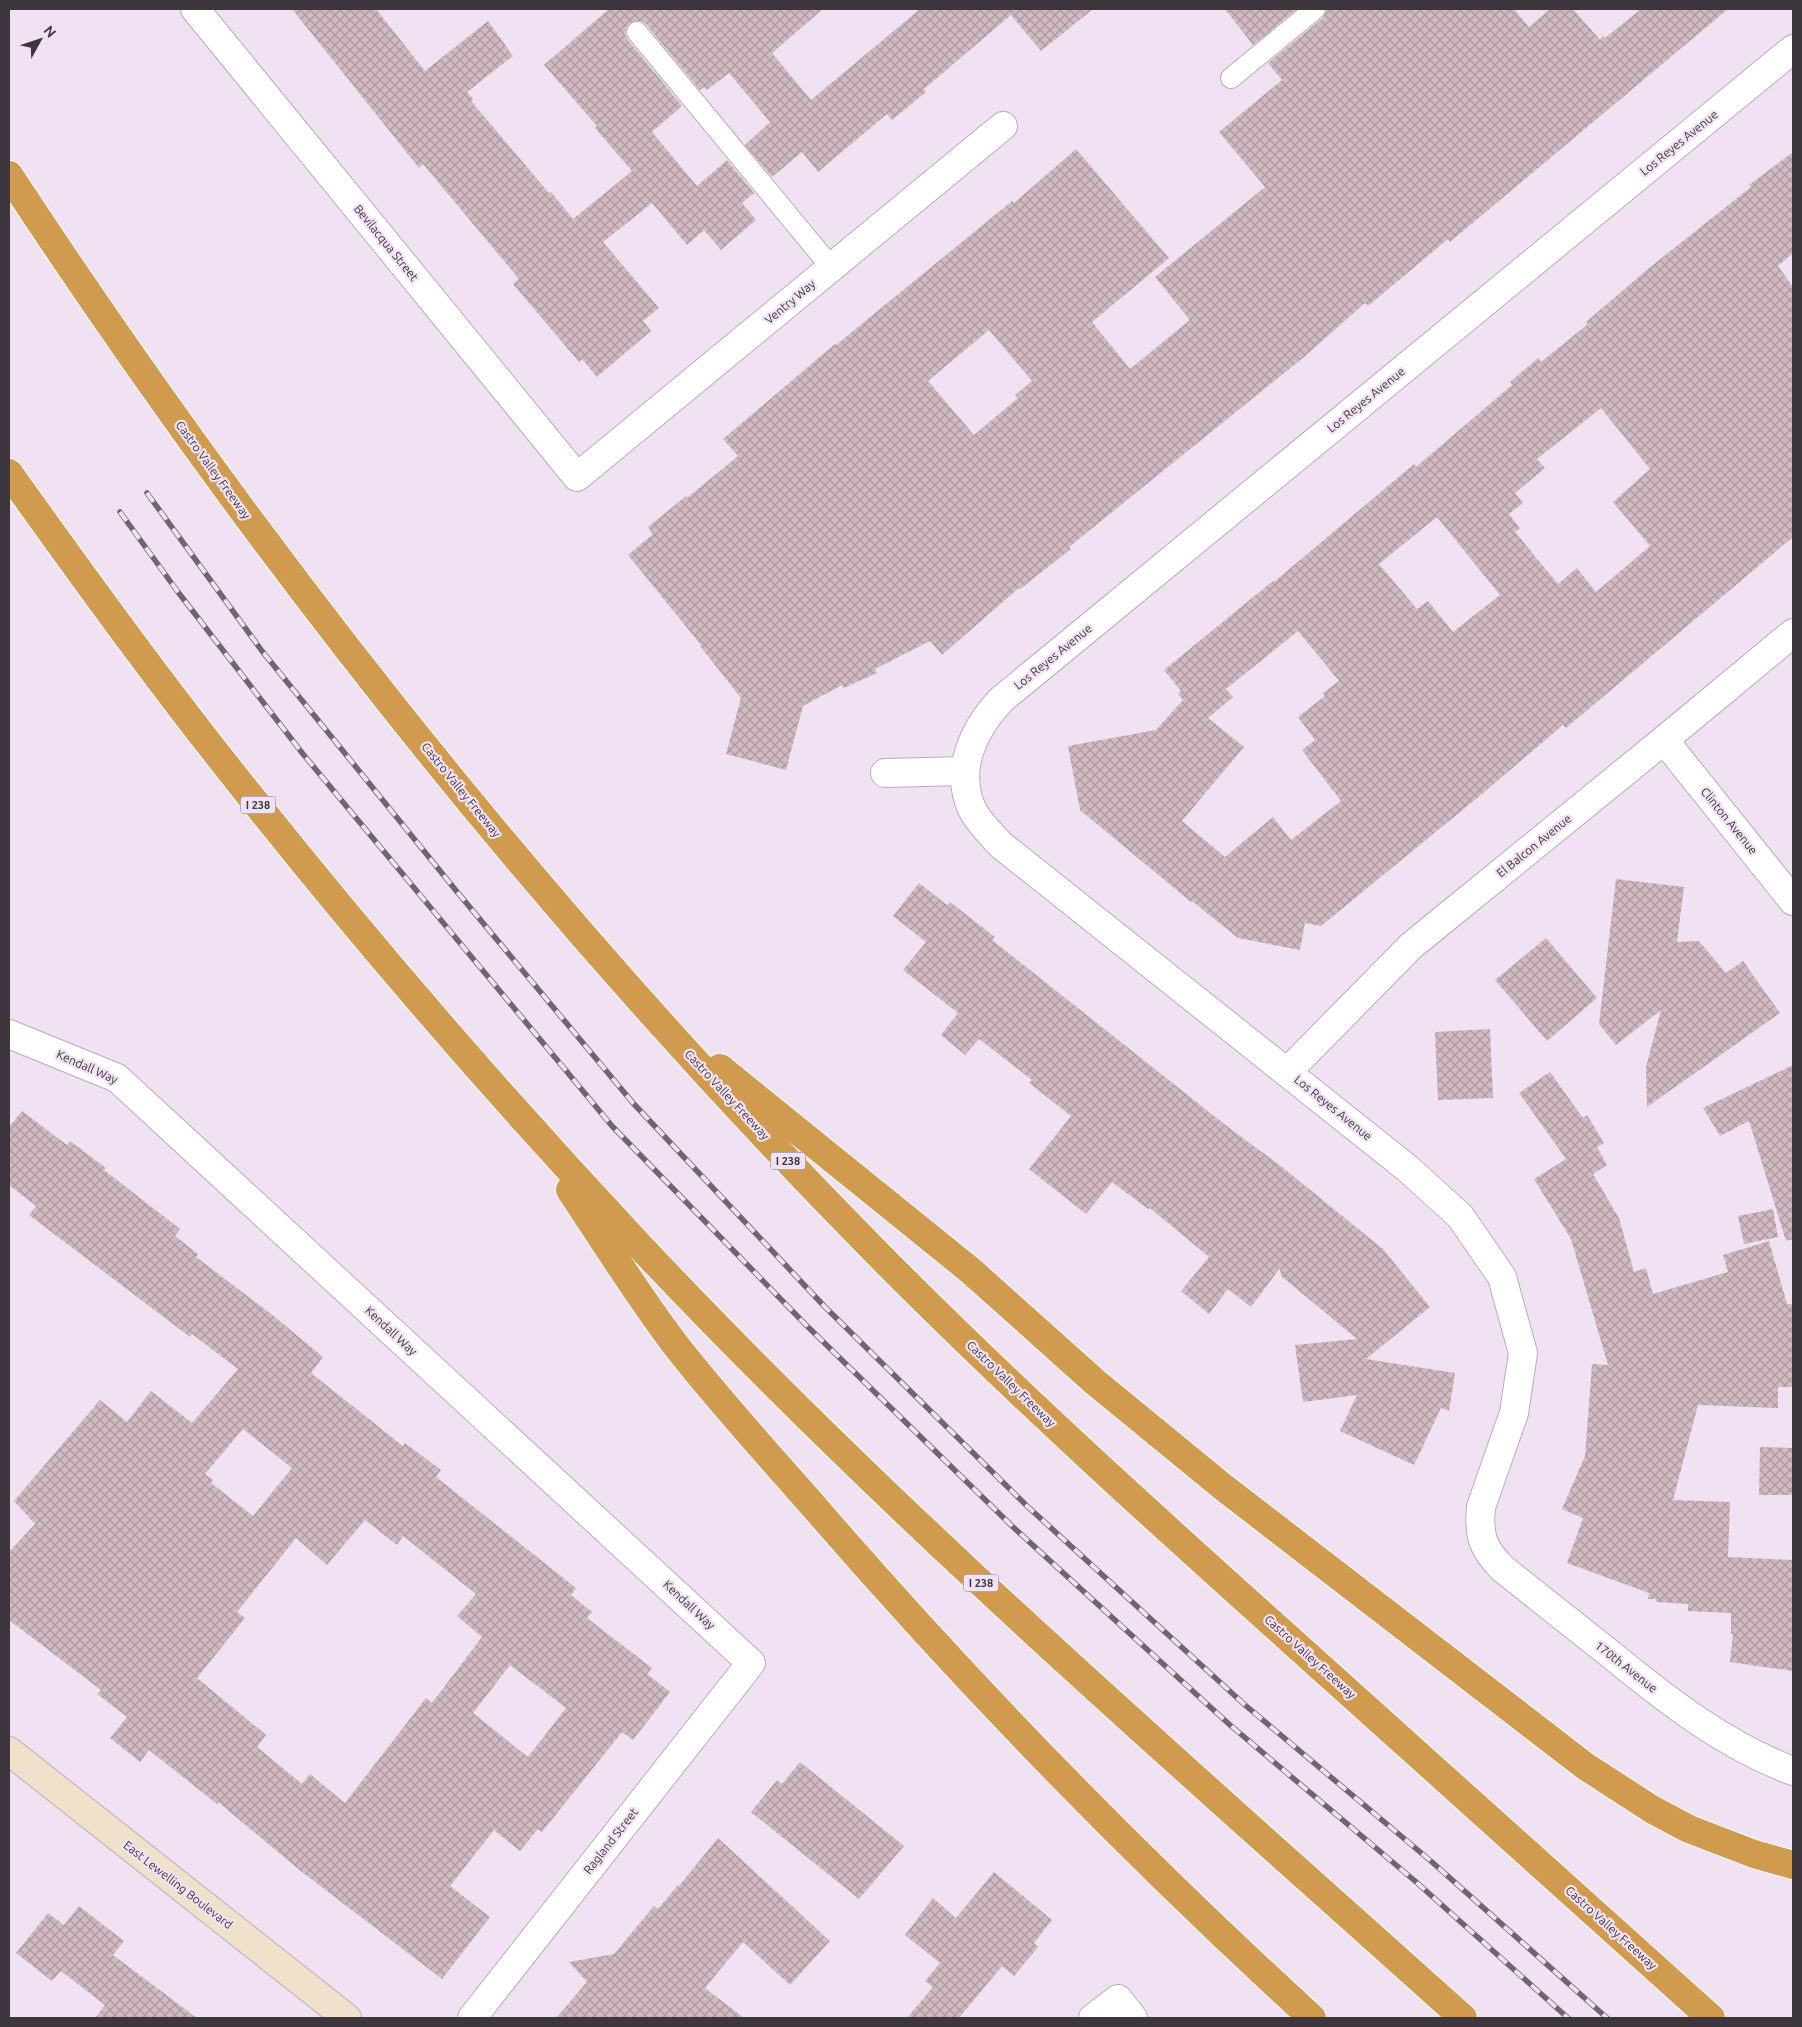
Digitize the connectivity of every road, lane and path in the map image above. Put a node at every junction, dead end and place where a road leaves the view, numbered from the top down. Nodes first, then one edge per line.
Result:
1 (195, 9) edge
2 (1315, 9) edge
3 (637, 32) dead end
4 (1793, 49) edge
5 (1231, 78) dead end
6 (1002, 126) dead end
7 (9, 174) edge
8 (831, 268) junction
9 (9, 474) edge
10 (577, 478) joint
11 (1793, 633) edge
12 (1664, 740) junction
13 (965, 770) junction
14 (884, 773) dead end
15 (1793, 901) edge
16 (648, 1009) junction
17 (9, 1034) edge
18 (1287, 1072) junction
19 (526, 1121) junction
20 (1481, 1536) joint
21 (751, 1663) joint
22 (9, 1751) edge
23 (1793, 1771) edge
24 (1793, 1865) edge
25 (347, 2018) edge
26 (472, 2018) edge
27 (1094, 2018) edge
28 (1133, 2018) edge
29 (1312, 2018) edge
30 (1464, 2018) edge
31 (1711, 2018) edge

1 - 10 street, Bevilacqua Street
2 - 5 lane
3 - 8 lane
4 - 13 street, Los Reyes Avenue
6 - 8 street, Ventry Way
7 - 16 highway, Castro Valley Freeway / I 238
8 - 10 street, Ventry Way
9 - 19 highway, I 238
11 - 12 street, El Balcon Avenue
12 - 15 street, Clinton Avenue
12 - 18 street, El Balcon Avenue
13 - 14 street
13 - 18 street, Los Reyes Avenue
16 - 24 highway
16 - 31 highway, Castro Valley Freeway / I 238
17 - 21 street, Kendall Way
18 - 20 street, Los Reyes Avenue
19 - 29 highway
19 - 30 highway, I 238
20 - 23 street, 170th Avenue
21 - 26 street, Ragland Street
22 - 25 main road, East Lewelling Boulevard
27 - 28 street

